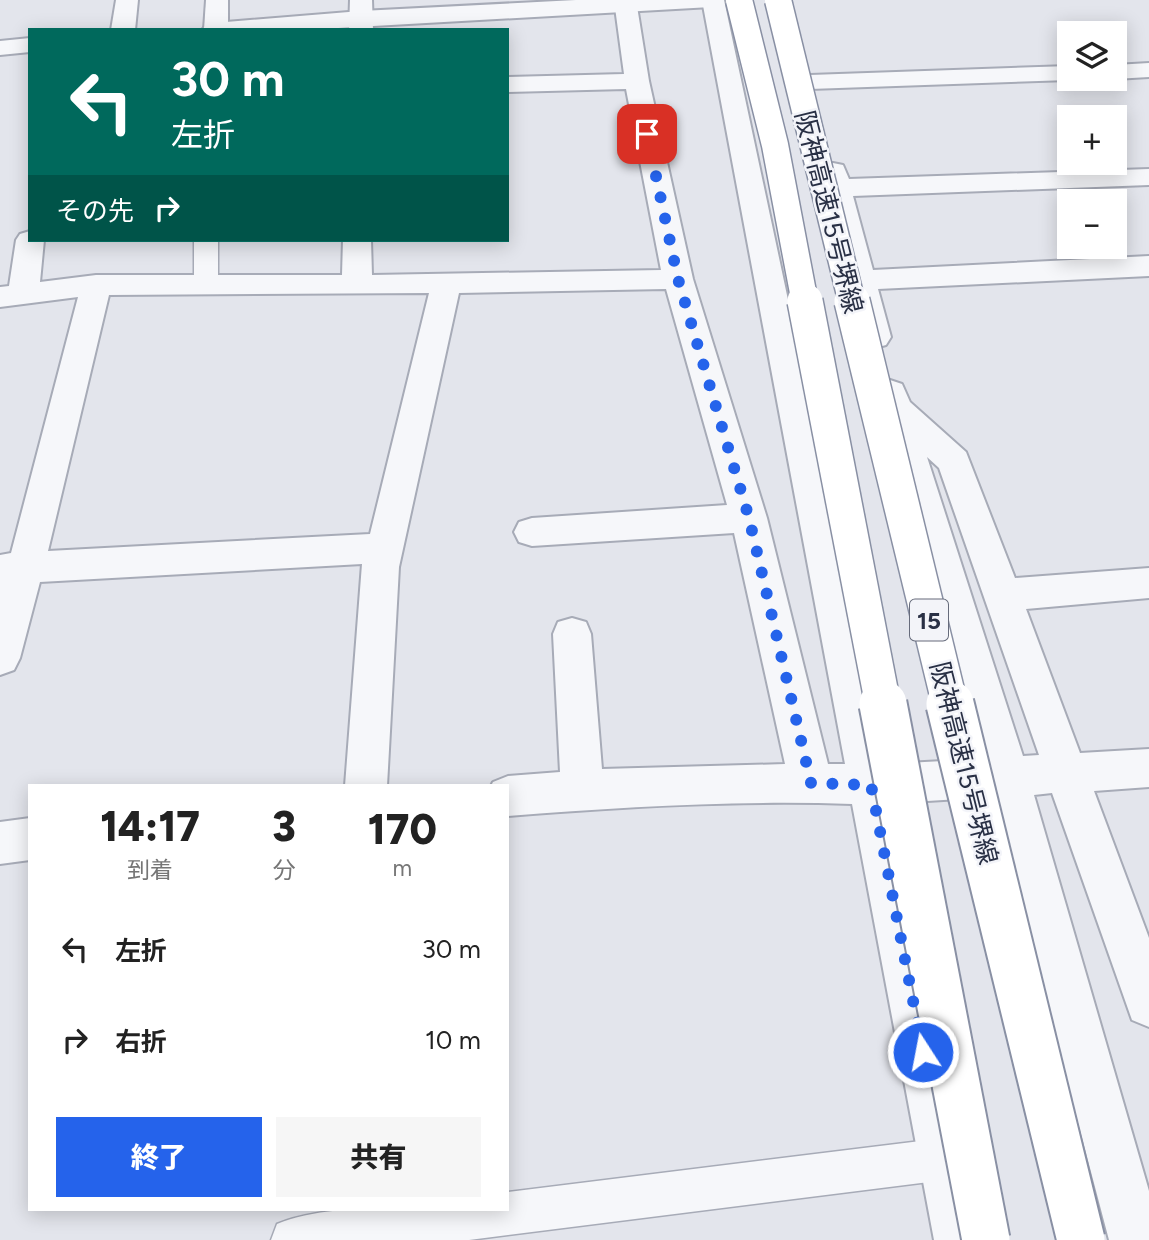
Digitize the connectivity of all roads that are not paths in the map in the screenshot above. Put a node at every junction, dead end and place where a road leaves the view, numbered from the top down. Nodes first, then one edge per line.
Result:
1 (127, 0) edge
2 (217, 0) edge
3 (712, 0) edge
4 (739, 0) edge
5 (778, 0) edge
6 (788, 0) edge
7 (625, 1) edge
8 (361, 16) edge
9 (123, 28) edge
10 (215, 28) edge
11 (236, 28) edge
12 (28, 45) edge
13 (0, 48) edge
14 (1149, 71) edge
15 (1127, 72) edge
16 (1057, 73) edge
17 (637, 81) junction
18 (810, 82) junction
19 (509, 85) edge
20 (1149, 177) edge
21 (837, 188) junction
22 (29, 242) edge
23 (206, 242) edge
24 (357, 242) edge
25 (1149, 266) edge
26 (678, 279) junction
27 (861, 280) junction
28 (206, 284) junction
29 (446, 284) junction
30 (96, 285) junction
31 (357, 285) junction
32 (11, 296) edge
33 (893, 406) junction
34 (749, 518) junction
35 (532, 532) dead end
36 (383, 548) junction
37 (13, 567) edge
38 (1149, 583) edge
39 (1001, 595) junction
40 (572, 634) dead end
41 (0, 658) edge
42 (1149, 768) edge
43 (1065, 774) junction
44 (1008, 777) junction
45 (811, 783) junction
46 (366, 784) edge
47 (871, 785) junction
48 (582, 790) junction
49 (509, 796) edge
50 (28, 839) edge
51 (0, 843) edge
52 (1147, 993) edge
53 (945, 1159) junction
54 (293, 1240) edge
55 (961, 1240) edge
56 (986, 1240) edge
57 (1081, 1240) edge
58 (1136, 1240) edge

1 - 9 street
2 - 10 street
3 - 7 street
3 - 47 street
4 - 56 highway, 阪神高速15号堺線, bridge
5 - 57 highway, 阪神高速15号堺線 / 15, bridge
6 - 18 street
7 - 8 street
7 - 17 street
8 - 11 street
12 - 13 street
14 - 15 street
16 - 18 street
17 - 19 street
17 - 26 street
18 - 21 street
20 - 21 street
21 - 27 street
22 - 32 street
23 - 28 lane
24 - 31 street
25 - 27 street
26 - 29 street
26 - 34 street
27 - 33 street
28 - 30 street
28 - 31 street
29 - 31 street
29 - 36 street
30 - 32 street
30 - 37 street
33 - 39 street
33 - 44 street
34 - 35 street
34 - 45 street
36 - 37 street
36 - 46 street
37 - 41 street
38 - 39 street
39 - 43 street
40 - 48 street
42 - 43 street
43 - 44 street
43 - 52 street
44 - 47 street
44 - 58 street
45 - 47 street
45 - 48 street
47 - 53 street
48 - 49 street
50 - 51 street
53 - 54 lane
53 - 55 street

